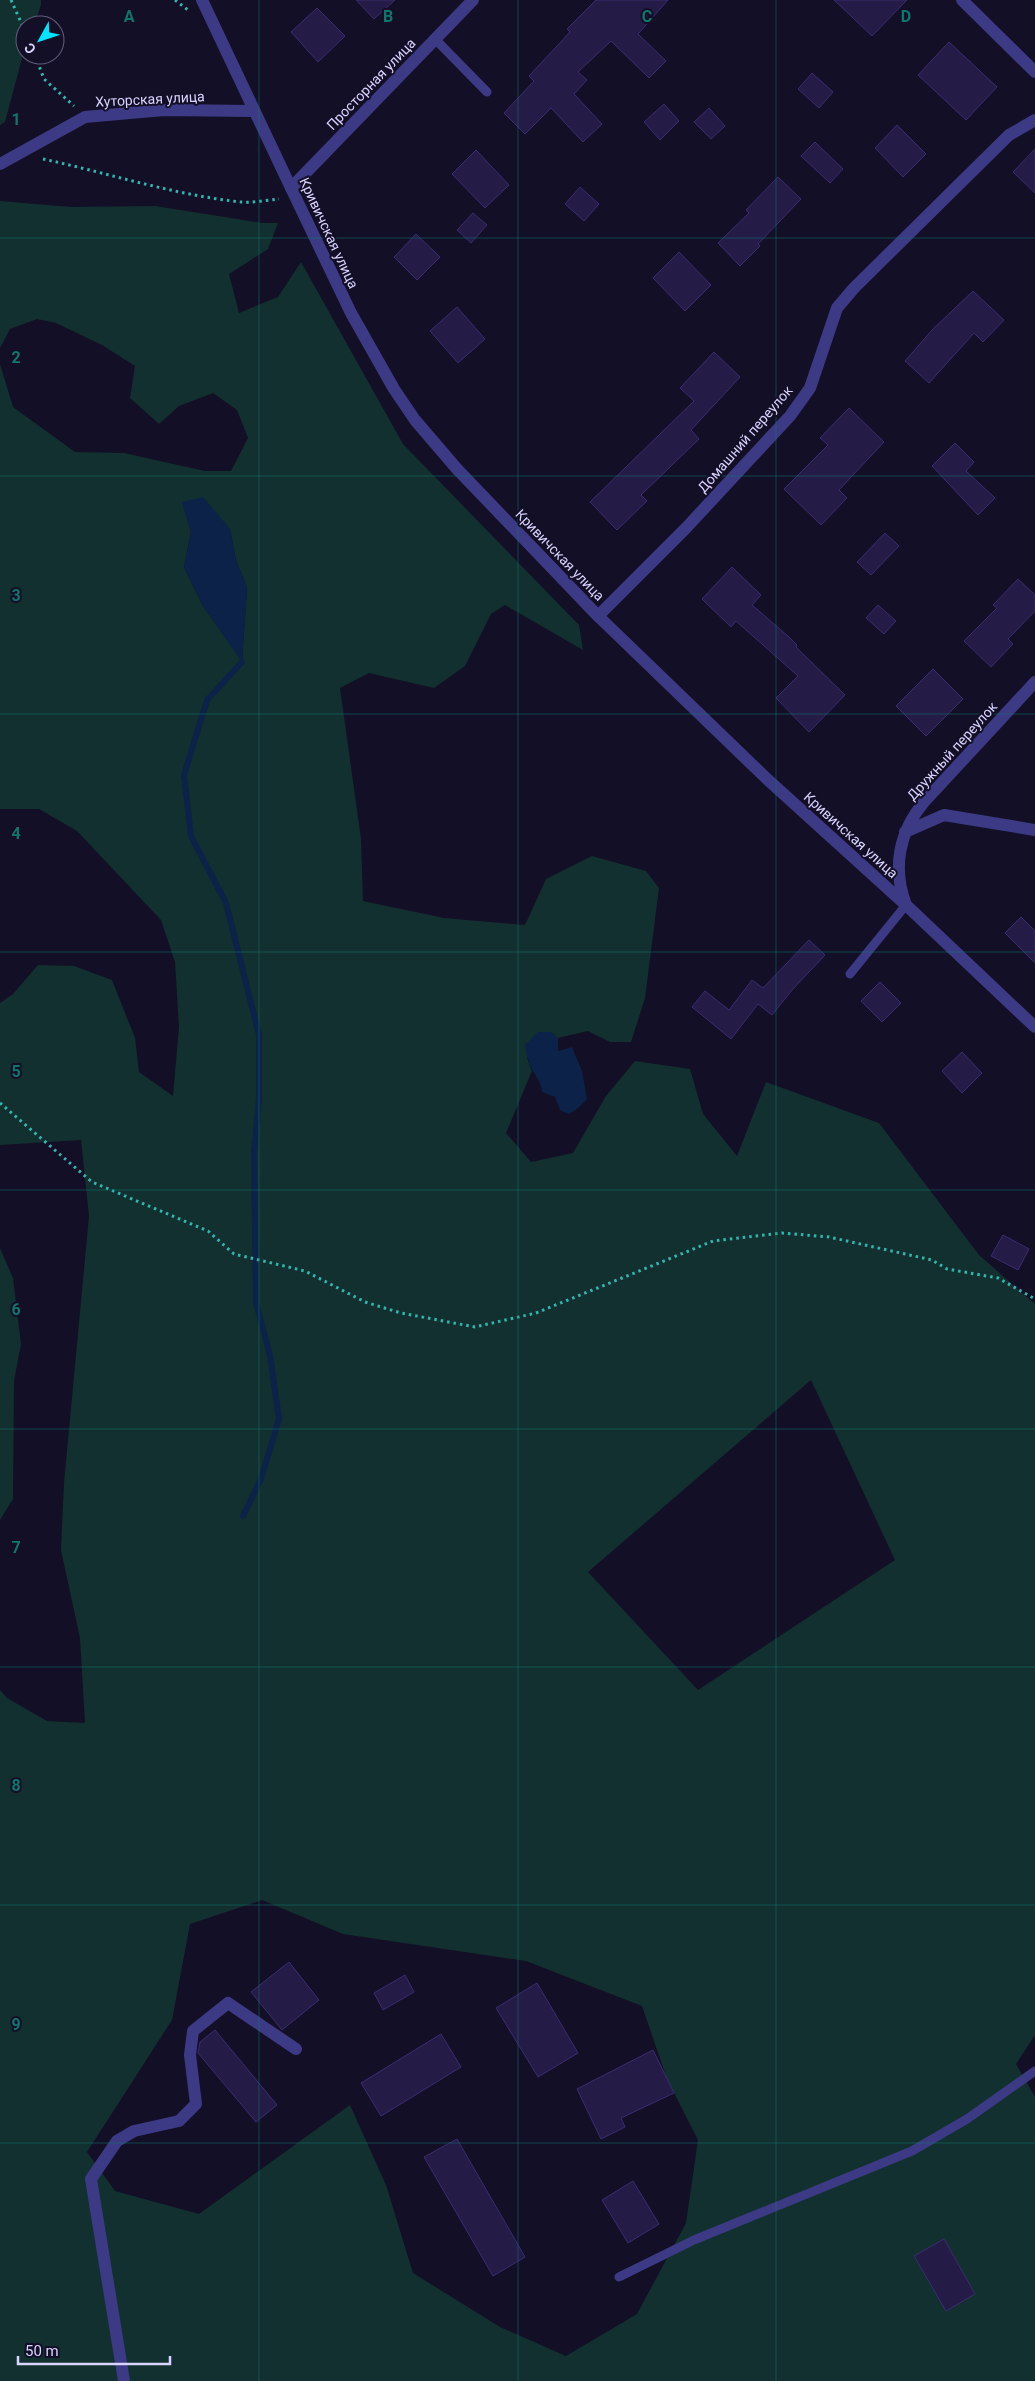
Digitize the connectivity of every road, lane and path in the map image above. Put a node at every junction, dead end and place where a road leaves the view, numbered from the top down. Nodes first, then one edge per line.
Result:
1 (11, 0) edge
2 (202, 0) edge
3 (473, 0) edge
4 (962, 0) edge
5 (18, 15) edge
6 (434, 39) junction
7 (39, 65) edge
8 (1035, 72) edge
9 (487, 92) dead end
10 (253, 111) junction
11 (85, 117) junction
12 (1035, 120) edge
13 (18, 154) junction
14 (0, 164) edge
15 (293, 193) junction
16 (598, 616) junction
17 (1035, 682) edge
18 (1035, 830) edge
19 (905, 832) junction
20 (906, 905) junction
21 (850, 974) dead end
22 (1035, 1027) edge
23 (0, 1103) edge
24 (1035, 1298) edge
25 (296, 2049) dead end
26 (1035, 2071) edge
27 (619, 2277) dead end
28 (124, 2381) edge

1 - 5 path
2 - 10 street, Кривичская улица
3 - 6 street, Просторная улица
4 - 8 street
6 - 9 lane
6 - 15 street, Просторная улица
7 - 11 path
10 - 11 street, Хуторская улица
10 - 15 street, Кривичская улица
11 - 13 street, Хуторская улица
12 - 16 street, Домашний переулок
13 - 14 street, Хуторская улица
13 - 15 path
15 - 16 street, Кривичская улица
16 - 20 street, Кривичская улица
17 - 19 street, Дружный переулок
18 - 19 street
19 - 20 street, Дружный переулок
20 - 21 lane
20 - 22 street, Кривичская улица
23 - 24 path
25 - 28 street
26 - 27 lane

